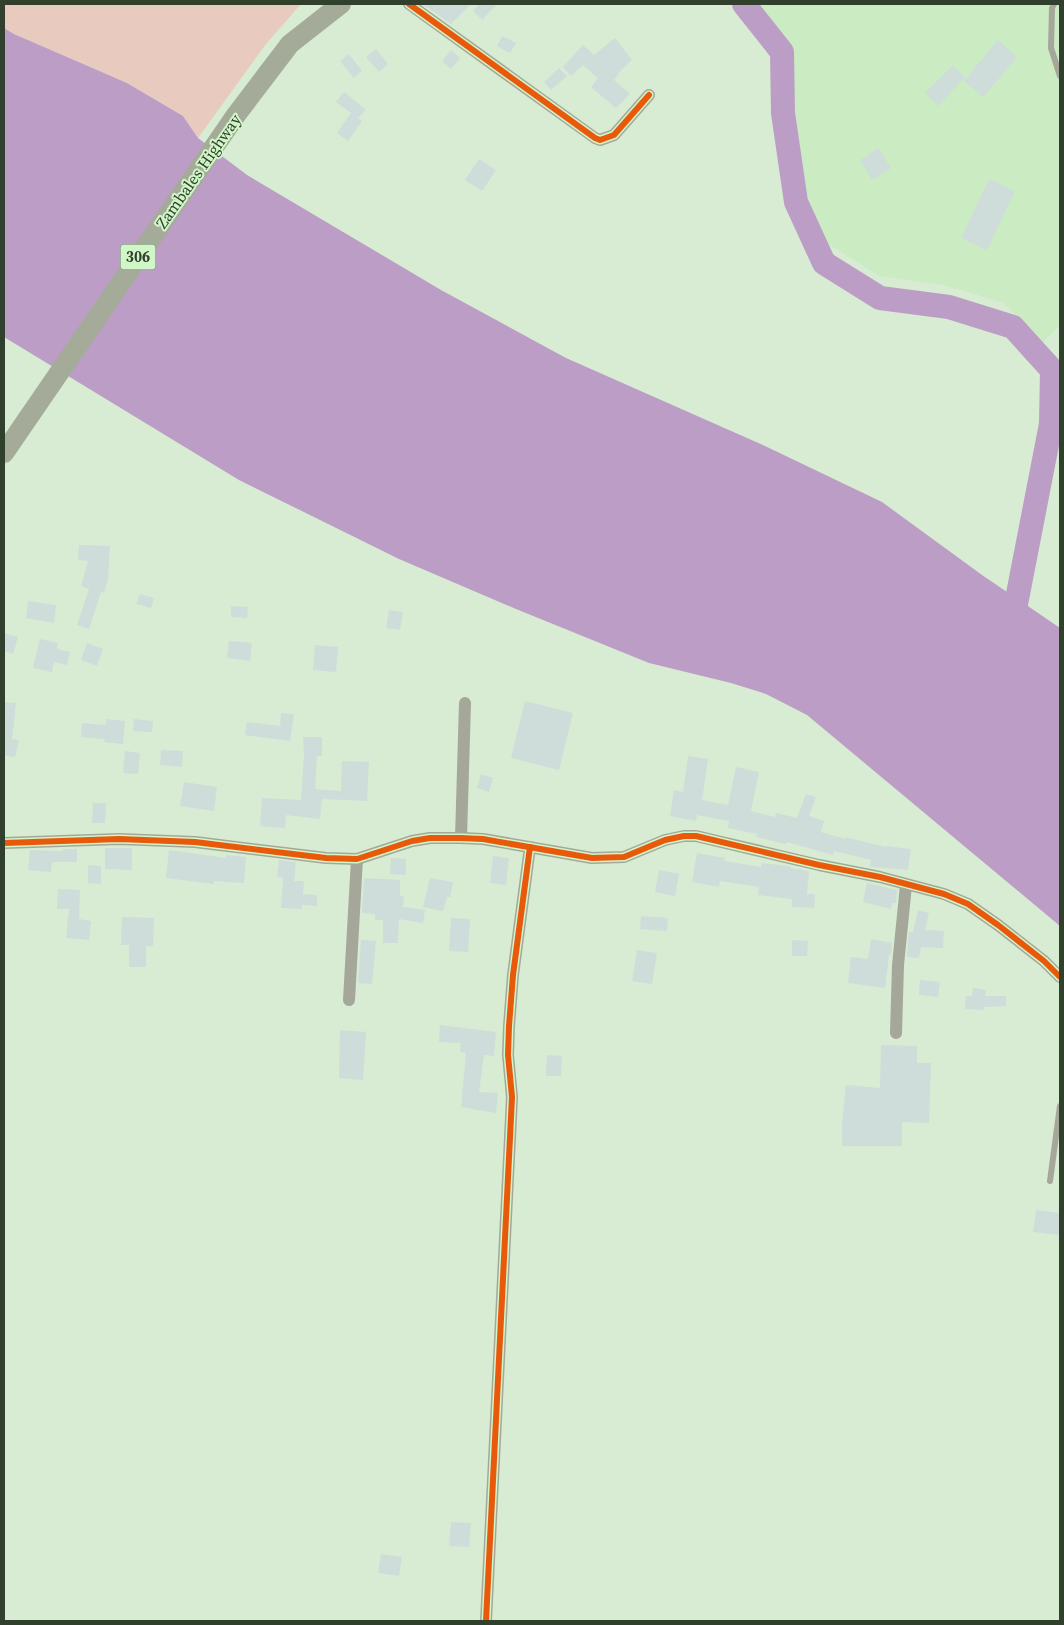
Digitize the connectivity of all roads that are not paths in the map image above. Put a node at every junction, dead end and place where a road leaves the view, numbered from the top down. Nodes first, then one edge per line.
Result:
1 (341, 4) edge
2 (409, 4) edge
3 (1054, 4) edge
4 (1060, 76) edge
5 (649, 95) dead end
6 (4, 453) edge
7 (466, 703) dead end
8 (461, 838) junction
9 (4, 843) edge
10 (530, 847) junction
11 (357, 859) junction
12 (906, 885) junction
13 (1060, 977) edge
14 (349, 1000) dead end
15 (896, 1033) dead end
16 (1060, 1106) edge
17 (1050, 1181) dead end
18 (486, 1621) edge

1 - 6 main road, Zambales Highway / 306
2 - 5 street
3 - 4 lane
7 - 8 street
8 - 10 street
8 - 11 street
9 - 11 street
10 - 12 street
10 - 18 street
11 - 14 street
12 - 13 street
12 - 15 street
16 - 17 lane

